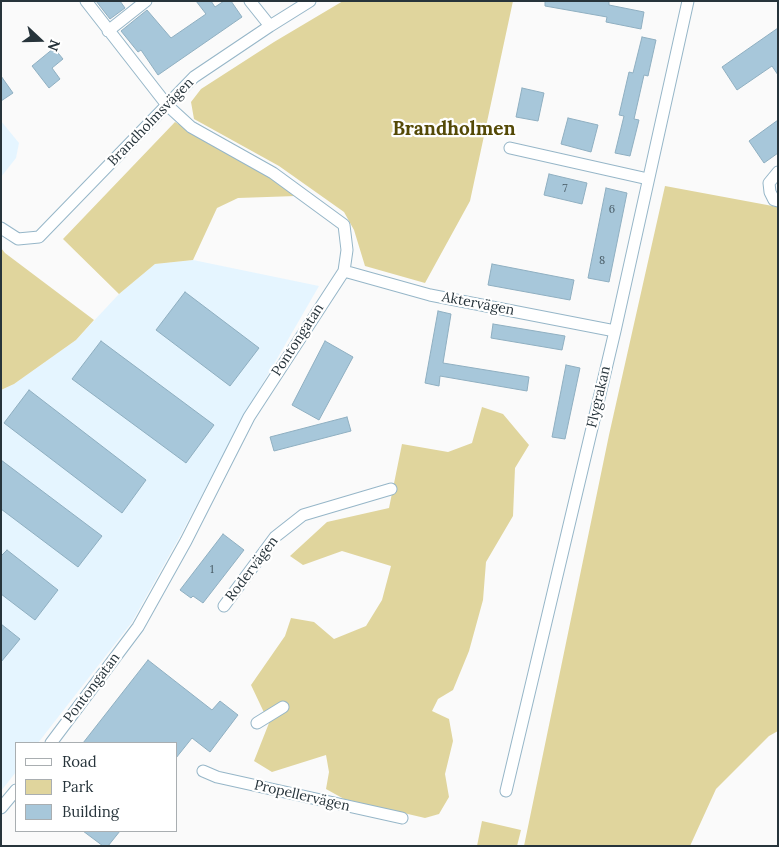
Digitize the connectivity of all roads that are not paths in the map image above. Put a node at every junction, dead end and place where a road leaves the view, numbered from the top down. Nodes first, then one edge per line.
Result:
1 (86, 1) edge
2 (146, 1) edge
3 (250, 1) edge
4 (310, 1) edge
5 (688, 1) edge
6 (270, 26) junction
7 (108, 31) junction
8 (167, 105) junction
9 (510, 148) dead end
10 (778, 172) edge
11 (648, 179) junction
12 (778, 201) edge
13 (1, 228) edge
14 (344, 271) junction
15 (615, 331) junction
16 (391, 489) dead end
17 (224, 606) dead end
18 (283, 707) dead end
19 (257, 724) dead end
20 (51, 742) edge
21 (203, 771) dead end
22 (15, 791) edge
23 (506, 791) dead end
24 (1, 808) edge
25 (402, 818) dead end

1 - 7 street
2 - 7 street
3 - 6 street
4 - 6 street, Brandholmsvägen
5 - 11 street, Flygrakan
6 - 8 street, Brandholmsvägen
7 - 8 street
8 - 13 street, Brandholmsvägen
8 - 14 street
9 - 11 street
10 - 12 street
11 - 15 street, Flygrakan
14 - 15 street, Aktervägen
14 - 20 street, Pontongatan
15 - 23 street, Flygrakan
16 - 17 street, Rodervägen
18 - 19 street
21 - 25 street, Propellervägen
22 - 24 street

